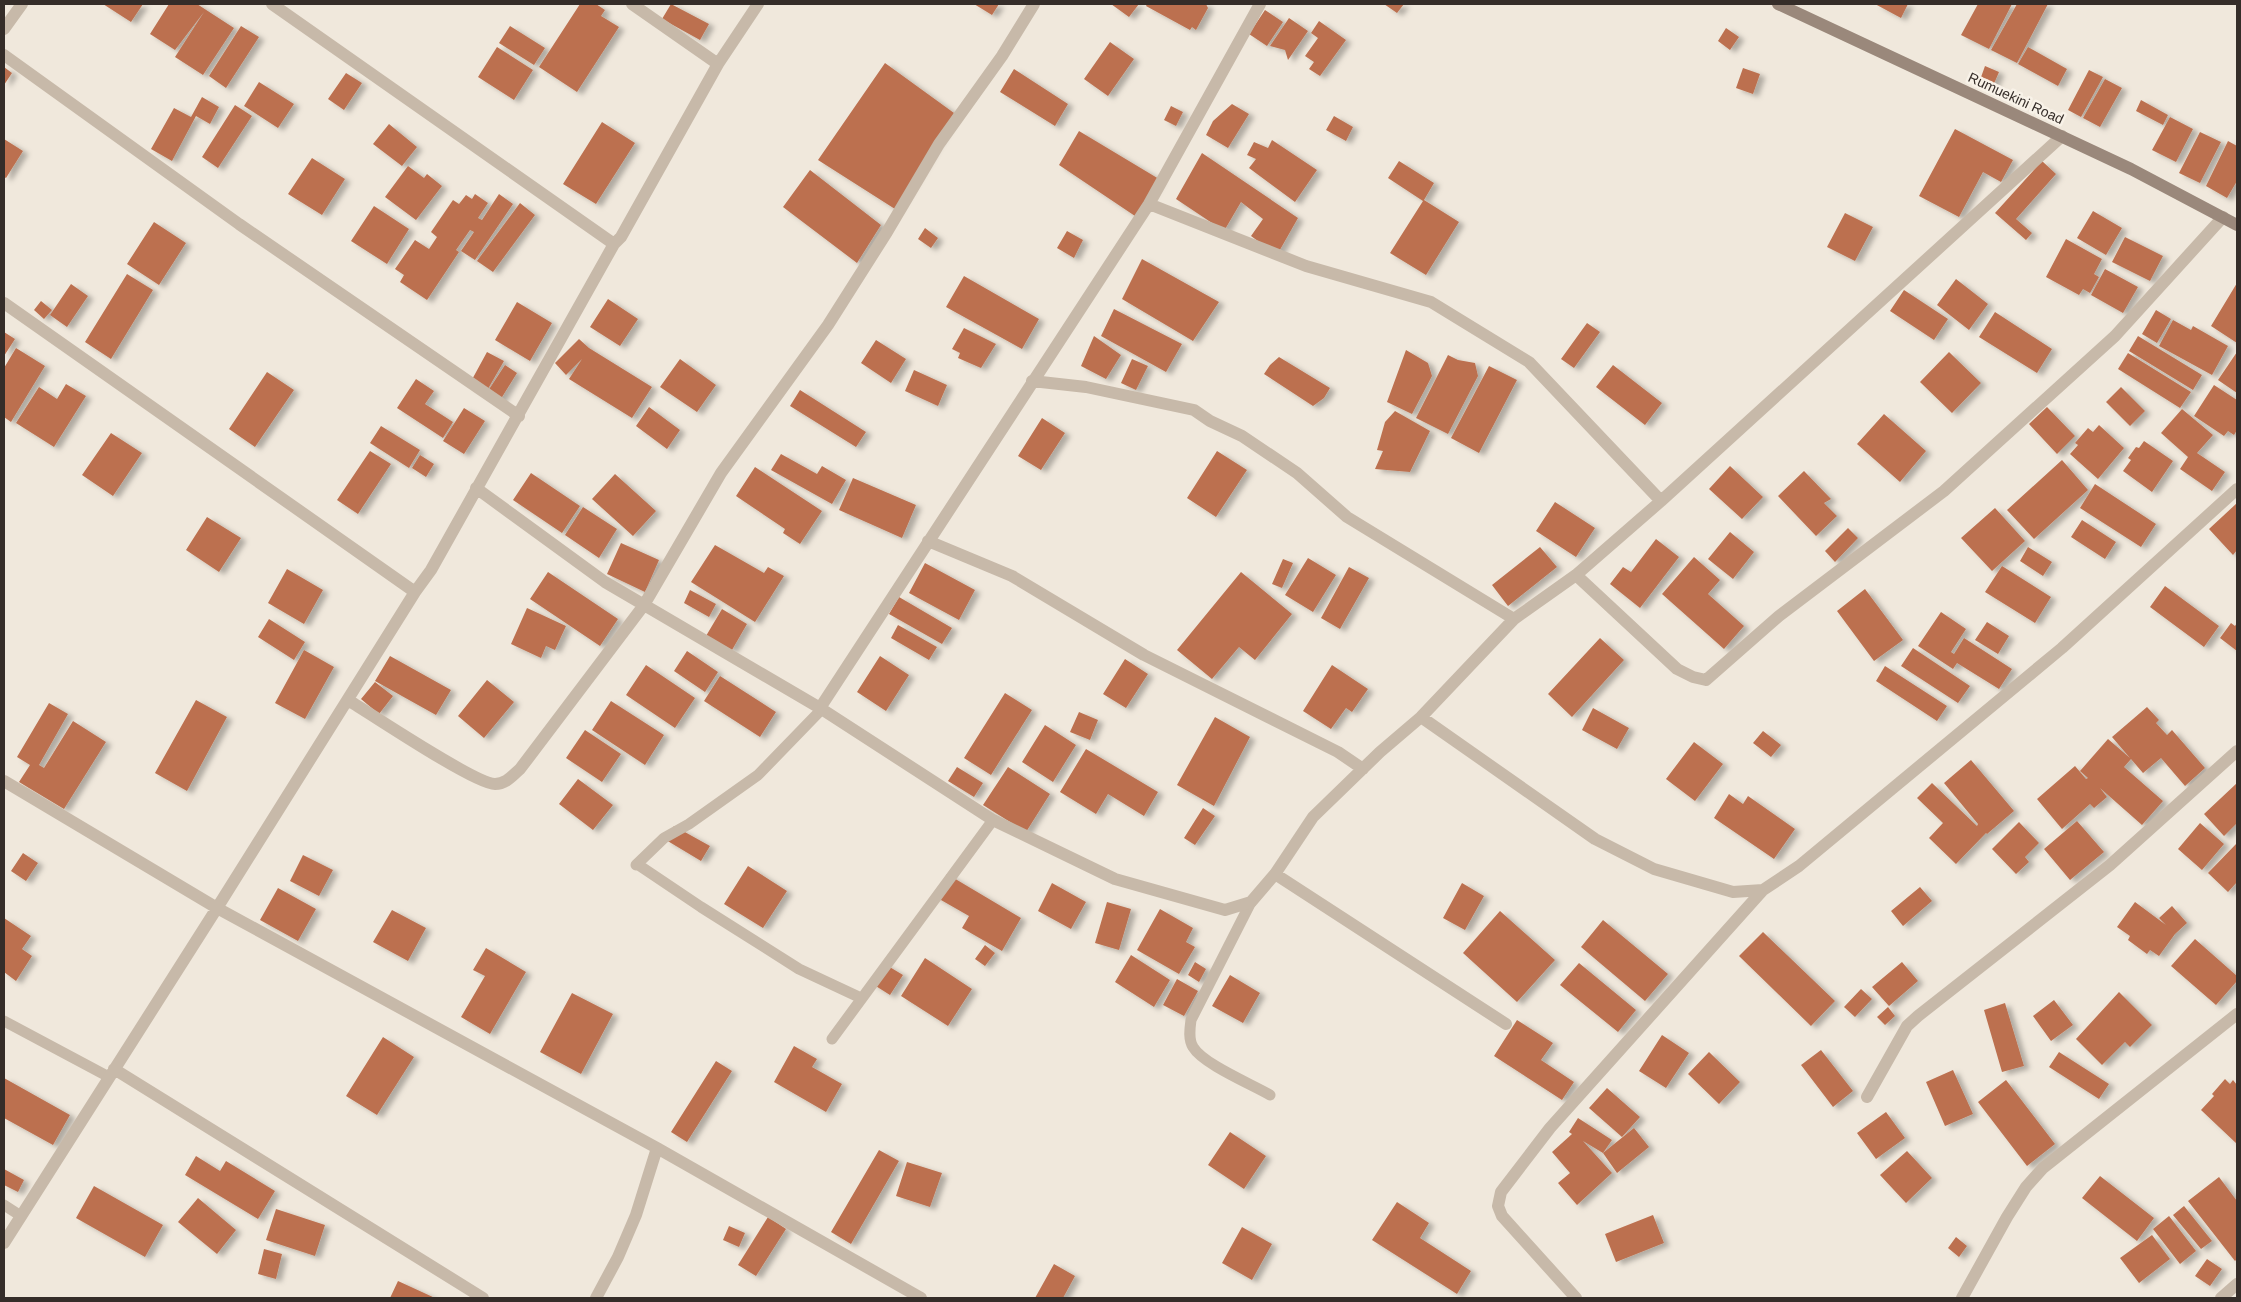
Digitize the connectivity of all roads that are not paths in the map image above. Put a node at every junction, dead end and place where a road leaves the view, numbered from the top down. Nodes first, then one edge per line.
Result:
1 (22, 4) edge
2 (272, 4) edge
3 (632, 4) edge
4 (758, 4) edge
5 (1034, 4) edge
6 (1260, 4) edge
7 (1778, 4) edge
8 (4, 30) edge
9 (4, 55) edge
10 (718, 64) junction
11 (2062, 136) junction
12 (1149, 204) junction
13 (2223, 217) junction
14 (2237, 225) edge
15 (614, 244) junction
16 (4, 303) edge
17 (1032, 381) junction
18 (519, 416) junction
19 (476, 488) junction
20 (2237, 489) edge
21 (1661, 501) junction
22 (928, 541) junction
23 (1576, 575) junction
24 (415, 592) junction
25 (644, 605) junction
26 (1514, 619) junction
27 (348, 700) junction
28 (820, 709) junction
29 (1421, 717) junction
30 (2237, 751) edge
31 (1364, 769) junction
32 (4, 781) edge
33 (993, 820) junction
34 (1275, 874) junction
35 (1763, 890) junction
36 (1251, 902) junction
37 (217, 908) junction
38 (861, 998) junction
39 (2237, 1014) edge
40 (4, 1021) edge
41 (1506, 1024) dead end
42 (832, 1039) dead end
43 (112, 1073) junction
44 (1270, 1095) dead end
45 (1868, 1097) dead end
46 (657, 1148) junction
47 (4, 1205) edge
48 (21, 1216) junction
49 (4, 1243) edge
50 (2237, 1284) edge
51 (483, 1298) edge
52 (596, 1298) edge
53 (922, 1298) edge
54 (1576, 1298) edge
55 (1962, 1298) edge
56 (2222, 1298) edge

1 - 8 street
2 - 15 street
3 - 10 street
4 - 10 street
5 - 25 street
6 - 12 street
7 - 11 street, Rumuekini Road
9 - 18 street
10 - 15 street
11 - 13 street, Rumuekini Road
11 - 21 street
12 - 17 street
12 - 21 street
13 - 14 street, Rumuekini Road
13 - 23 street
15 - 18 street
16 - 24 street
17 - 22 street
17 - 26 street
18 - 19 street
19 - 24 street
19 - 25 street
20 - 35 street
21 - 23 street
22 - 28 street
22 - 31 street
23 - 26 street
24 - 27 street
25 - 27 street
25 - 28 street
26 - 29 street
27 - 37 street
28 - 33 street
28 - 38 lane
29 - 31 street
29 - 35 street
30 - 45 street
31 - 34 street
32 - 37 street
33 - 36 street
33 - 38 lane
34 - 36 street
34 - 41 street
35 - 54 street
36 - 44 lane
37 - 43 street
37 - 46 street
38 - 42 lane
39 - 55 street
40 - 43 lane
43 - 48 street
43 - 51 street
46 - 52 street
46 - 53 street
47 - 48 lane
48 - 49 street
50 - 56 street

